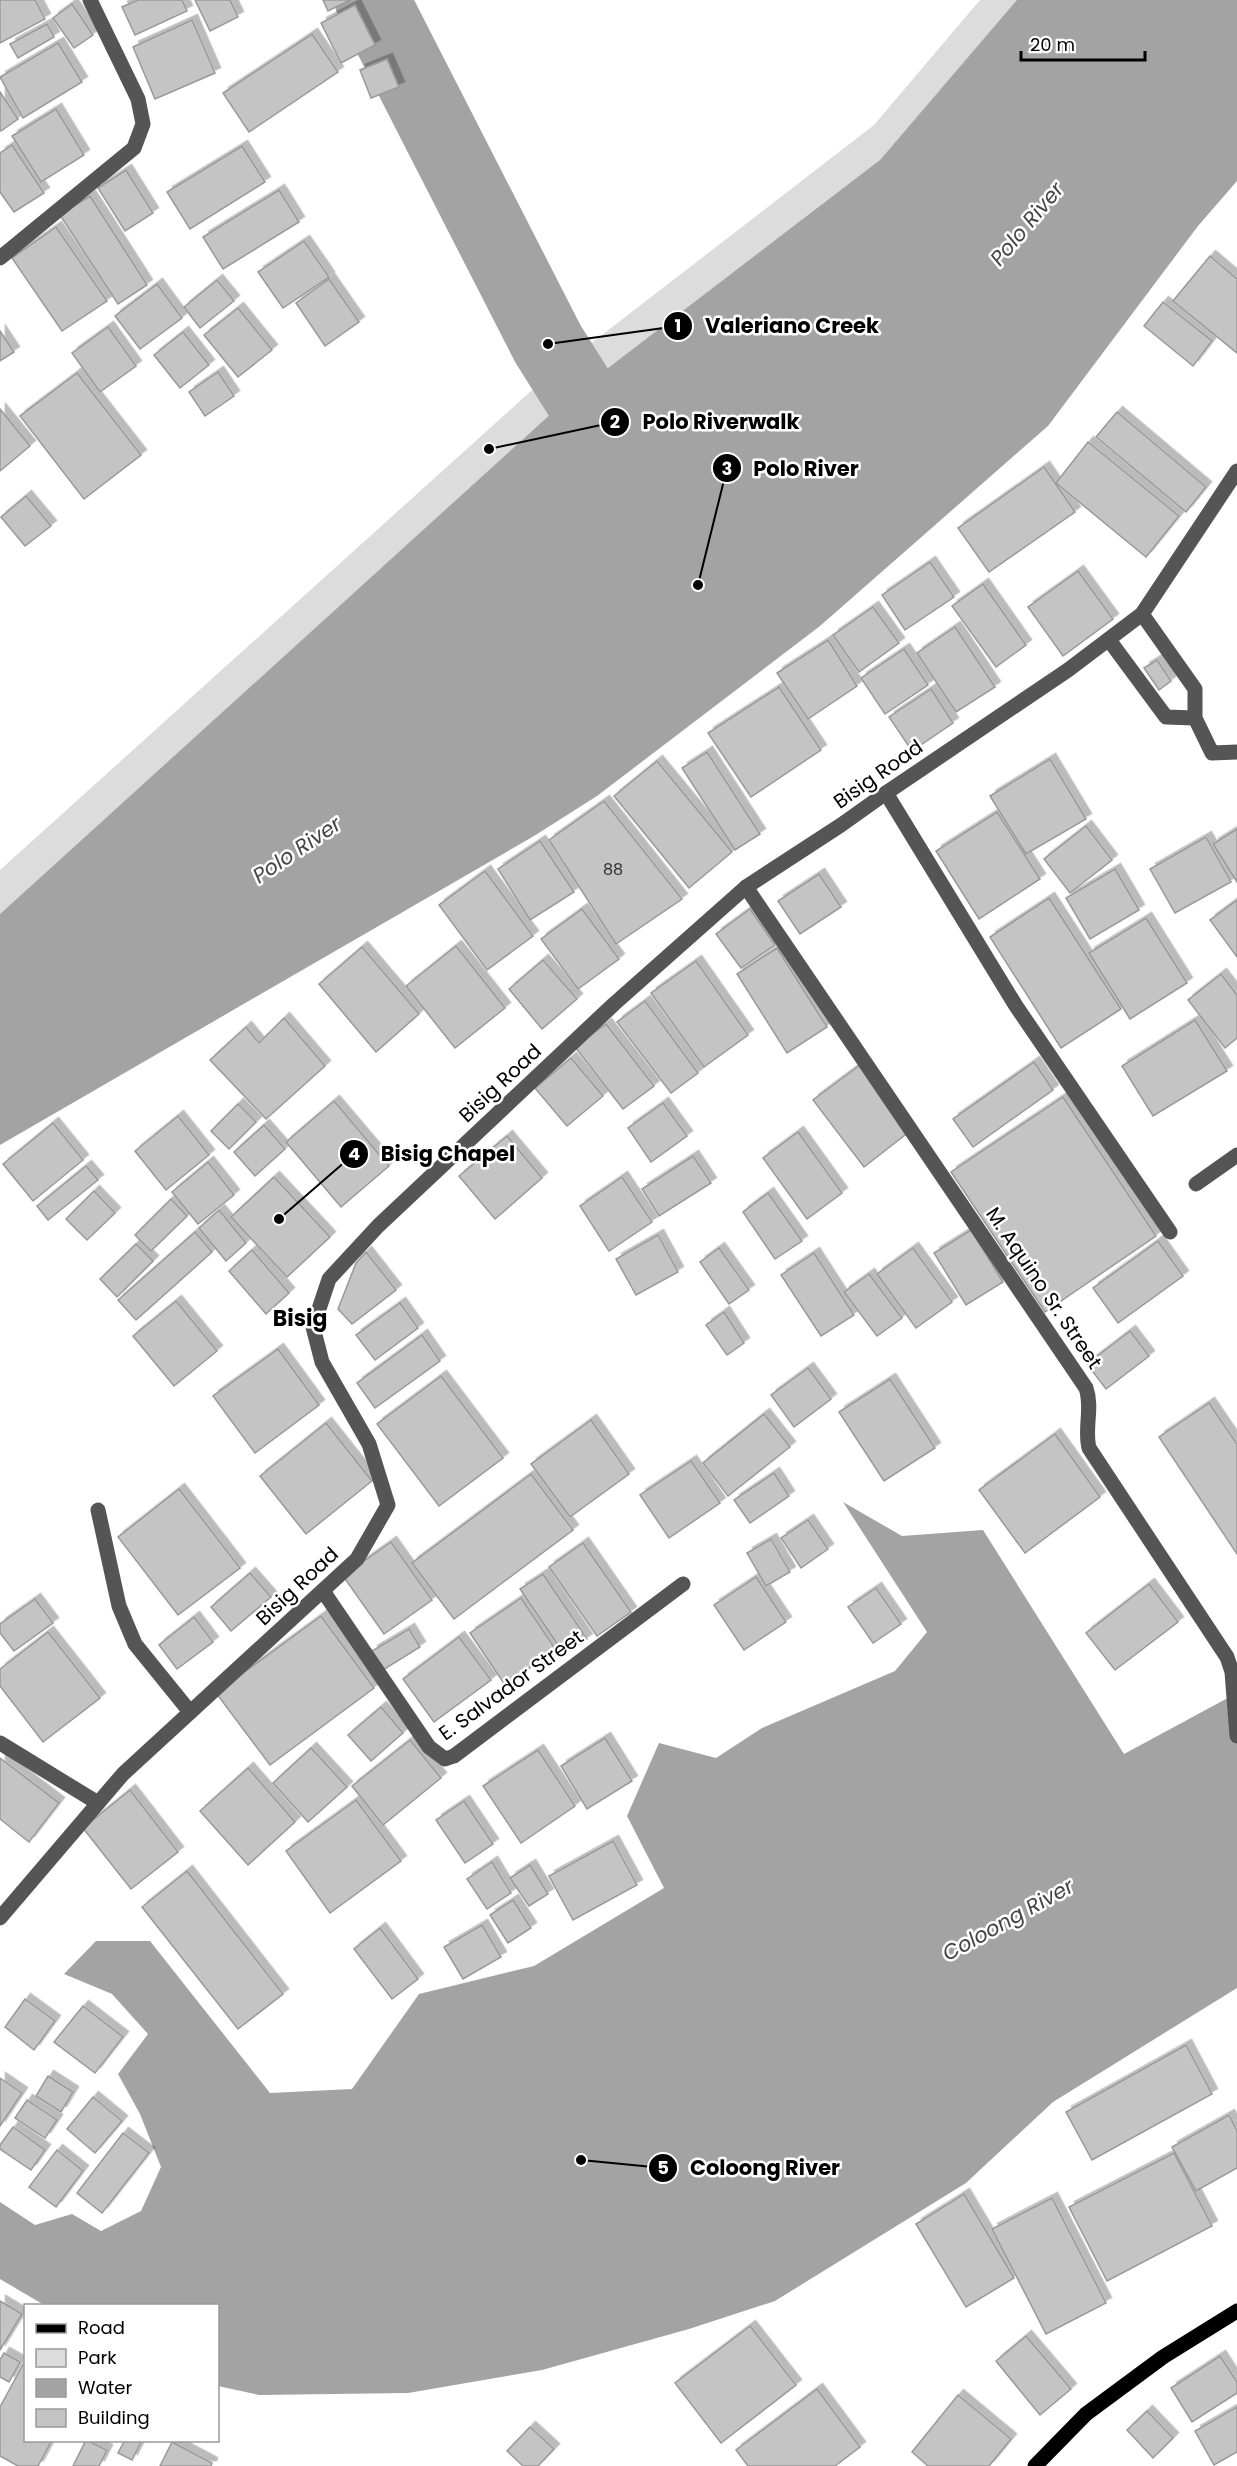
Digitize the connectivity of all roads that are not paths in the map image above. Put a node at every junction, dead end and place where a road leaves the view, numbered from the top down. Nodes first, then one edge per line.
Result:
1 (90, 0) edge
2 (0, 258) edge
3 (1237, 471) edge
4 (1142, 614) junction
5 (1109, 640) junction
6 (1195, 718) junction
7 (1237, 752) edge
8 (886, 793) junction
9 (746, 887) junction
10 (1237, 1155) edge
11 (1196, 1184) dead end
12 (1170, 1232) dead end
13 (98, 1510) dead end
14 (683, 1584) dead end
15 (323, 1591) junction
16 (190, 1712) junction
17 (1237, 1736) edge
18 (0, 1743) edge
19 (98, 1803) junction
20 (0, 1918) edge
21 (1237, 2311) edge
22 (1035, 2466) edge

1 - 2 street
3 - 4 street, Bisig Road
4 - 5 street, Bisig Road
4 - 6 street
5 - 6 street
5 - 8 street, Bisig Road
6 - 7 street
8 - 9 street, Bisig Road
8 - 12 street
9 - 15 street, Bisig Road
9 - 17 street, M. Aquino Sr. Street
10 - 11 street
13 - 16 street
14 - 15 street, E. Salvador Street
15 - 16 street, Bisig Road
16 - 19 street, Bisig Road
18 - 19 street
19 - 20 street, Bisig Road
21 - 22 main road

